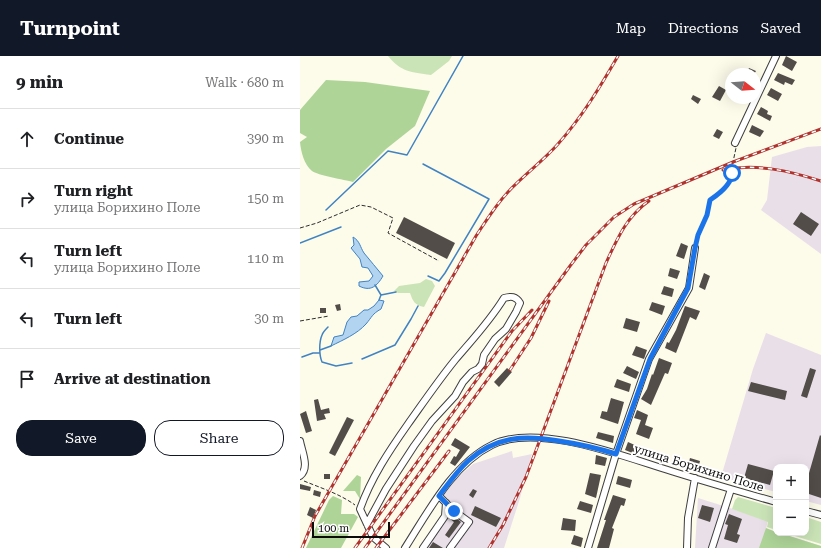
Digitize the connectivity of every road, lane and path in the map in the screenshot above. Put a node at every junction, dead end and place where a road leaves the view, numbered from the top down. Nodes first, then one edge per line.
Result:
1 (776, 56) edge
2 (735, 143) joint
3 (300, 228) edge
4 (695, 248) joint
5 (438, 261) dead end
6 (329, 316) dead end
7 (300, 321) edge
8 (300, 441) edge
9 (616, 454) junction
10 (300, 478) edge
11 (695, 478) junction
12 (731, 489) junction
13 (439, 496) junction
14 (773, 501) edge
15 (446, 503) junction
16 (360, 509) junction
17 (809, 512) edge
18 (821, 516) edge
19 (367, 524) junction
20 (386, 548) edge
21 (405, 548) edge
22 (423, 548) edge
23 (450, 548) edge
24 (588, 548) edge
25 (687, 548) edge
26 (712, 548) edge

1 - 2 street
2 - 4 path
3 - 5 path
4 - 9 street
6 - 7 path
8 - 10 street
9 - 11 street, улица Борихино Поле
9 - 13 street, улица Борихино Поле
9 - 24 street
10 - 16 path
11 - 12 street, улица Борихино Поле
11 - 25 street
12 - 14 street, улица Борихино Поле
12 - 26 street
13 - 15 street
13 - 21 street, улица Борихино Поле
15 - 22 street
15 - 23 street
16 - 19 street
16 - 19 street
17 - 18 street
19 - 20 street

